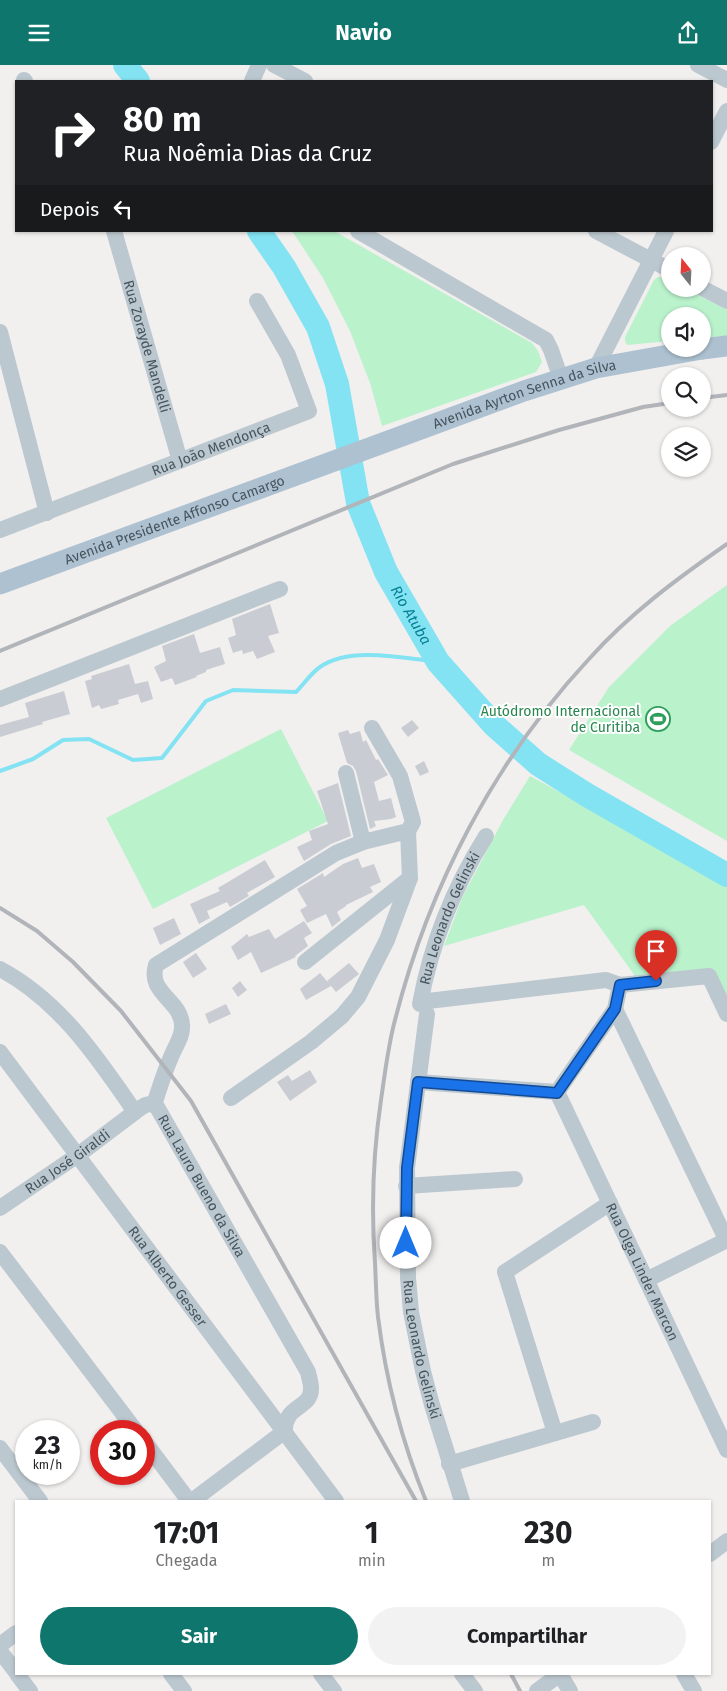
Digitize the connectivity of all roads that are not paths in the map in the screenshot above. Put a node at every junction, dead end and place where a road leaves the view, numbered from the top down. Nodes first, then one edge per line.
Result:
1 (259, 65) edge
2 (274, 65) edge
3 (698, 65) edge
4 (252, 80) edge
5 (303, 80) edge
6 (727, 80) edge
7 (727, 111) edge
8 (713, 138) edge
9 (114, 232) edge
10 (360, 232) edge
11 (598, 232) edge
12 (665, 232) edge
13 (651, 260) junction
14 (661, 265) edge
15 (711, 293) edge
16 (257, 301) dead end
17 (727, 301) edge
18 (0, 332) edge
19 (727, 346) edge
20 (711, 348) edge
21 (661, 356) edge
22 (596, 368) junction
23 (561, 379) junction
24 (350, 456) joint
25 (180, 461) junction
26 (46, 513) junction
27 (0, 530) edge
28 (0, 584) edge
29 (280, 589) dead end
30 (0, 699) edge
31 (372, 728) dead end
32 (346, 773) dead end
33 (408, 831) junction
34 (486, 836) dead end
35 (363, 842) junction
36 (410, 877) junction
37 (305, 962) dead end
38 (0, 969) edge
39 (620, 985) junction
40 (425, 1007) junction
41 (615, 1009) junction
42 (727, 1013) edge
43 (0, 1052) edge
44 (418, 1082) junction
45 (557, 1093) junction
46 (231, 1098) dead end
47 (154, 1105) junction
48 (135, 1112) junction
49 (78, 1155) junction
50 (515, 1179) dead end
51 (406, 1186) junction
52 (610, 1203) junction
53 (0, 1208) edge
54 (727, 1241) edge
55 (0, 1252) edge
56 (646, 1280) junction
57 (128, 1420) edge
58 (593, 1422) dead end
59 (285, 1431) junction
60 (555, 1433) junction
61 (0, 1448) edge
62 (727, 1450) edge
63 (155, 1455) edge
64 (450, 1464) junction
65 (39, 1500) edge
66 (190, 1500) edge
67 (192, 1500) edge
68 (335, 1500) edge
69 (462, 1500) edge
70 (727, 1541) edge
71 (711, 1553) edge
72 (15, 1634) edge
73 (0, 1645) edge
74 (0, 1651) edge
75 (15, 1670) edge
76 (18, 1675) edge
77 (172, 1675) edge
78 (321, 1675) edge
79 (463, 1675) edge
80 (559, 1675) edge
81 (561, 1675) edge
82 (685, 1675) edge
83 (30, 1691) edge
84 (184, 1691) edge
85 (334, 1691) edge
86 (475, 1691) edge
87 (537, 1691) edge
88 (570, 1691) edge
89 (694, 1691) edge

1 - 4 street
2 - 5 street
3 - 6 street
7 - 8 street
9 - 25 street, Rua Zorayde Mandelli
10 - 23 street
11 - 13 street
12 - 13 street
13 - 14 street
13 - 22 street
15 - 17 street
16 - 25 street, Rua João Mendonça
18 - 26 street
19 - 20 main road, Avenida Ayrton Senna da Silva
21 - 22 main road, Avenida Ayrton Senna da Silva
22 - 23 main road, Avenida Ayrton Senna da Silva
23 - 24 main road, Avenida Ayrton Senna da Silva
24 - 28 main road, Avenida Presidente Affonso Camargo
25 - 26 street, Rua João Mendonça
26 - 27 street, Rua João Mendonça
29 - 30 street
31 - 33 street
32 - 35 street
33 - 35 street
33 - 36 street
34 - 40 street, Rua Leonardo Gelinski
35 - 47 street
36 - 37 street
36 - 46 street
38 - 48 street
39 - 40 street
39 - 41 street
39 - 42 street
40 - 44 street, Rua Leonardo Gelinski
41 - 45 street
41 - 54 street
43 - 49 street, Rua Alberto Gesser
44 - 45 street
44 - 51 street, Rua Leonardo Gelinski
45 - 52 street, Rua Olga Linder Marcon
47 - 48 street, Rua Lauro Bueno da Silva
47 - 59 street, Rua Lauro Bueno da Silva
48 - 49 street, Rua José Giraldi
49 - 53 street, Rua José Giraldi
49 - 59 street, Rua Alberto Gesser
50 - 51 street
51 - 64 street, Rua Leonardo Gelinski
52 - 56 street, Rua Olga Linder Marcon
52 - 60 street
54 - 56 street
55 - 57 street
56 - 62 street, Rua Olga Linder Marcon
58 - 60 street
59 - 67 street
59 - 68 street, Rua Alberto Gesser
60 - 64 street
61 - 65 street
63 - 66 street
64 - 69 street, Rua Leonardo Gelinski
70 - 71 street
72 - 73 street
74 - 75 street
76 - 83 street
77 - 84 street
78 - 85 street
79 - 86 street
80 - 87 street
81 - 88 street
82 - 89 street

